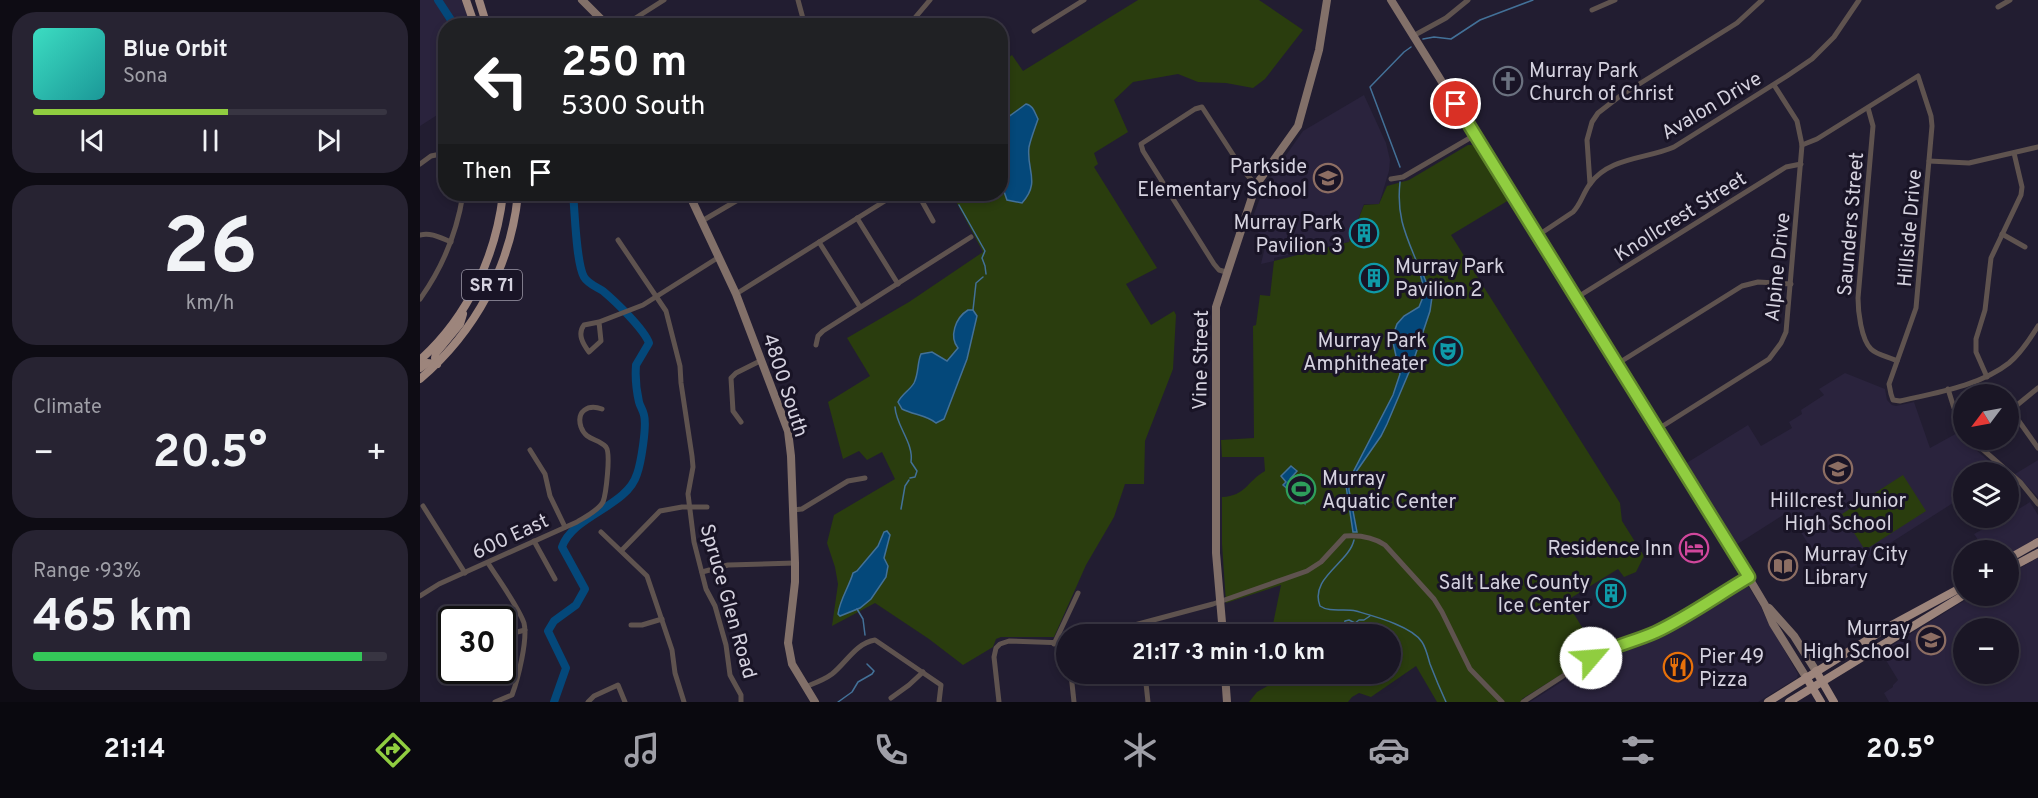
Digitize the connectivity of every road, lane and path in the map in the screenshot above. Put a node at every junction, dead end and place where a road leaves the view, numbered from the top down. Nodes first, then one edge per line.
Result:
1 (466, 0) edge
2 (473, 0) edge
3 (479, 0) edge
4 (582, 0) edge
5 (664, 0) edge
6 (798, 0) edge
7 (930, 0) edge
8 (1084, 0) edge
9 (1327, 0) edge
10 (1391, 0) edge
11 (1468, 0) edge
12 (1615, 0) edge
13 (1762, 0) edge
14 (1859, 0) edge
15 (2010, 0) edge
16 (1075, 2) edge
17 (1998, 7) dead end
18 (1592, 10) dead end
19 (473, 18) edge
20 (477, 18) edge
21 (485, 18) edge
22 (600, 18) edge
23 (636, 18) edge
24 (803, 18) edge
25 (915, 18) edge
26 (1034, 31) dead end
27 (1413, 36) junction
28 (1774, 85) junction
29 (1868, 108) junction
30 (1475, 135) junction
31 (1802, 145) junction
32 (2038, 147) edge
33 (2014, 153) junction
34 (438, 155) edge
35 (1929, 161) junction
36 (420, 164) edge
37 (1801, 164) junction
38 (1391, 179) dead end
39 (1590, 184) junction
40 (1257, 185) junction
41 (461, 201) edge
42 (503, 201) edge
43 (517, 201) edge
44 (692, 201) edge
45 (736, 201) edge
46 (885, 201) edge
47 (922, 201) edge
48 (857, 218) junction
49 (702, 221) junction
50 (933, 221) dead end
51 (2002, 234) junction
52 (420, 235) edge
53 (1537, 236) junction
54 (971, 237) dead end
55 (618, 240) dead end
56 (451, 242) junction
57 (819, 242) junction
58 (2025, 247) dead end
59 (719, 257) junction
60 (1226, 272) junction
61 (898, 284) junction
62 (1791, 284) junction
63 (736, 294) junction
64 (658, 296) junction
65 (1576, 298) junction
66 (420, 299) edge
67 (465, 305) junction
68 (860, 307) junction
69 (599, 322) junction
70 (2038, 326) edge
71 (816, 345) dead end
72 (422, 354) edge
73 (762, 360) junction
74 (1897, 360) junction
75 (437, 364) junction
76 (1617, 364) junction
77 (420, 368) edge
78 (1987, 376) junction
79 (420, 379) edge
80 (2038, 388) edge
81 (1948, 389) junction
82 (1953, 408) edge
83 (602, 409) dead end
84 (741, 422) dead end
85 (1658, 429) junction
86 (2038, 448) edge
87 (530, 450) dead end
88 (1983, 450) edge
89 (865, 478) dead end
90 (2038, 504) edge
91 (423, 506) dead end
92 (689, 507) junction
93 (707, 507) dead end
94 (793, 510) junction
95 (565, 527) junction
96 (601, 532) dead end
97 (534, 541) junction
98 (2038, 542) edge
99 (624, 552) junction
100 (2019, 553) edge
101 (2038, 553) edge
102 (620, 561) dead end
103 (488, 563) junction
104 (795, 563) junction
105 (2019, 563) edge
106 (702, 572) junction
107 (465, 573) junction
108 (1749, 577) junction
109 (555, 579) dead end
110 (1953, 591) edge
111 (1078, 592) dead end
112 (420, 596) edge
113 (1220, 602) junction
114 (1953, 602) edge
115 (1765, 605) junction
116 (662, 619) junction
117 (1138, 624) edge
118 (1222, 624) edge
119 (631, 625) dead end
120 (525, 630) junction
121 (516, 632) edge
122 (1054, 644) joint
123 (1816, 671) junction
124 (922, 672) junction
125 (1806, 677) junction
126 (1822, 682) junction
127 (1072, 684) edge
128 (1146, 684) edge
129 (1226, 684) edge
130 (805, 687) junction
131 (1812, 688) junction
132 (512, 695) junction
133 (891, 698) dead end
134 (742, 701) edge
135 (495, 702) edge
136 (513, 702) edge
137 (588, 702) edge
138 (625, 702) edge
139 (684, 702) edge
140 (815, 702) edge
141 (939, 702) edge
142 (999, 702) edge
143 (1074, 702) edge
144 (1148, 702) edge
145 (1227, 702) edge
146 (1502, 702) edge
147 (1523, 702) edge
148 (1768, 702) edge
149 (1789, 702) edge
150 (1821, 702) edge
151 (1834, 702) edge

1 - 19 main road
2 - 20 main road
3 - 21 main road
4 - 22 street
5 - 23 street
6 - 24 street
7 - 25 street
8 - 16 street
9 - 40 street, Vine Street
10 - 27 street
11 - 27 street
12 - 18 street
13 - 39 street
14 - 28 street, Avalon Drive
15 - 17 street
16 - 26 street
27 - 30 street
28 - 31 street, Alpine Drive
28 - 39 street, Avalon Drive
29 - 31 street
29 - 35 street
29 - 74 street, Saunders Street
30 - 38 street
30 - 53 street
31 - 37 street, Alpine Drive
32 - 33 street, Hillside Drive
33 - 35 street, Hillside Drive
33 - 51 street
34 - 36 street
35 - 74 street, Hillside Drive
37 - 62 street, Alpine Drive
37 - 65 street, Knollcrest Street
39 - 53 street, Avalon Drive
40 - 60 street, Vine Street
40 - 60 street
41 - 56 street
42 - 67 main road, SR 71
43 - 75 main road, SR 71
44 - 49 street, 4800 South
45 - 49 street
46 - 48 street
47 - 50 street
48 - 57 street
48 - 61 street
49 - 59 street, 4800 South
51 - 58 street
51 - 78 street
52 - 56 street
53 - 65 street
54 - 61 street
55 - 64 street, Spruce Glen Road
56 - 66 street
57 - 63 street
57 - 68 street
59 - 63 street, 4800 South
59 - 64 street
60 - 113 street, Vine Street
61 - 68 street
62 - 76 street
62 - 85 street, Alpine Drive
63 - 73 street, 4800 South
64 - 69 street
64 - 92 street, Spruce Glen Road
65 - 76 street
67 - 72 main road, SR 71
67 - 75 main road
68 - 71 street
69 - 69 street
70 - 78 street
73 - 84 street
73 - 94 street, 4800 South
74 - 81 street, Hillside Drive
75 - 77 main road
75 - 79 main road, SR 71
76 - 85 street
78 - 81 street
80 - 86 street
81 - 82 street
83 - 95 street, 600 East
85 - 108 street
87 - 95 street
88 - 90 street
89 - 94 street
91 - 107 street
92 - 93 street
92 - 99 street
92 - 106 street, Spruce Glen Road
94 - 104 street, 4800 South
95 - 97 street, 600 East
96 - 99 street
97 - 103 street, 600 East
97 - 109 street
98 - 100 main road
99 - 102 street
99 - 116 street
101 - 105 main road
103 - 107 street, 600 East
103 - 120 street
104 - 106 street
104 - 130 street, 4800 South
106 - 134 street, Spruce Glen Road
107 - 112 street, 600 East
108 - 115 street
108 - 147 street
110 - 123 main road
111 - 122 street
113 - 117 street
113 - 118 street, Vine Street
113 - 146 street
114 - 126 main road
115 - 123 street
115 - 125 street
116 - 119 street
116 - 139 street
120 - 121 street
120 - 132 street
122 - 142 street
123 - 125 main road
123 - 126 main road
124 - 130 street
124 - 133 street
124 - 141 street
125 - 131 main road
125 - 148 main road
126 - 131 main road
126 - 151 main road
127 - 143 street
128 - 144 street
129 - 145 street
130 - 140 street, 4800 South
131 - 149 main road
131 - 150 main road
132 - 135 street
132 - 136 street
137 - 138 street

